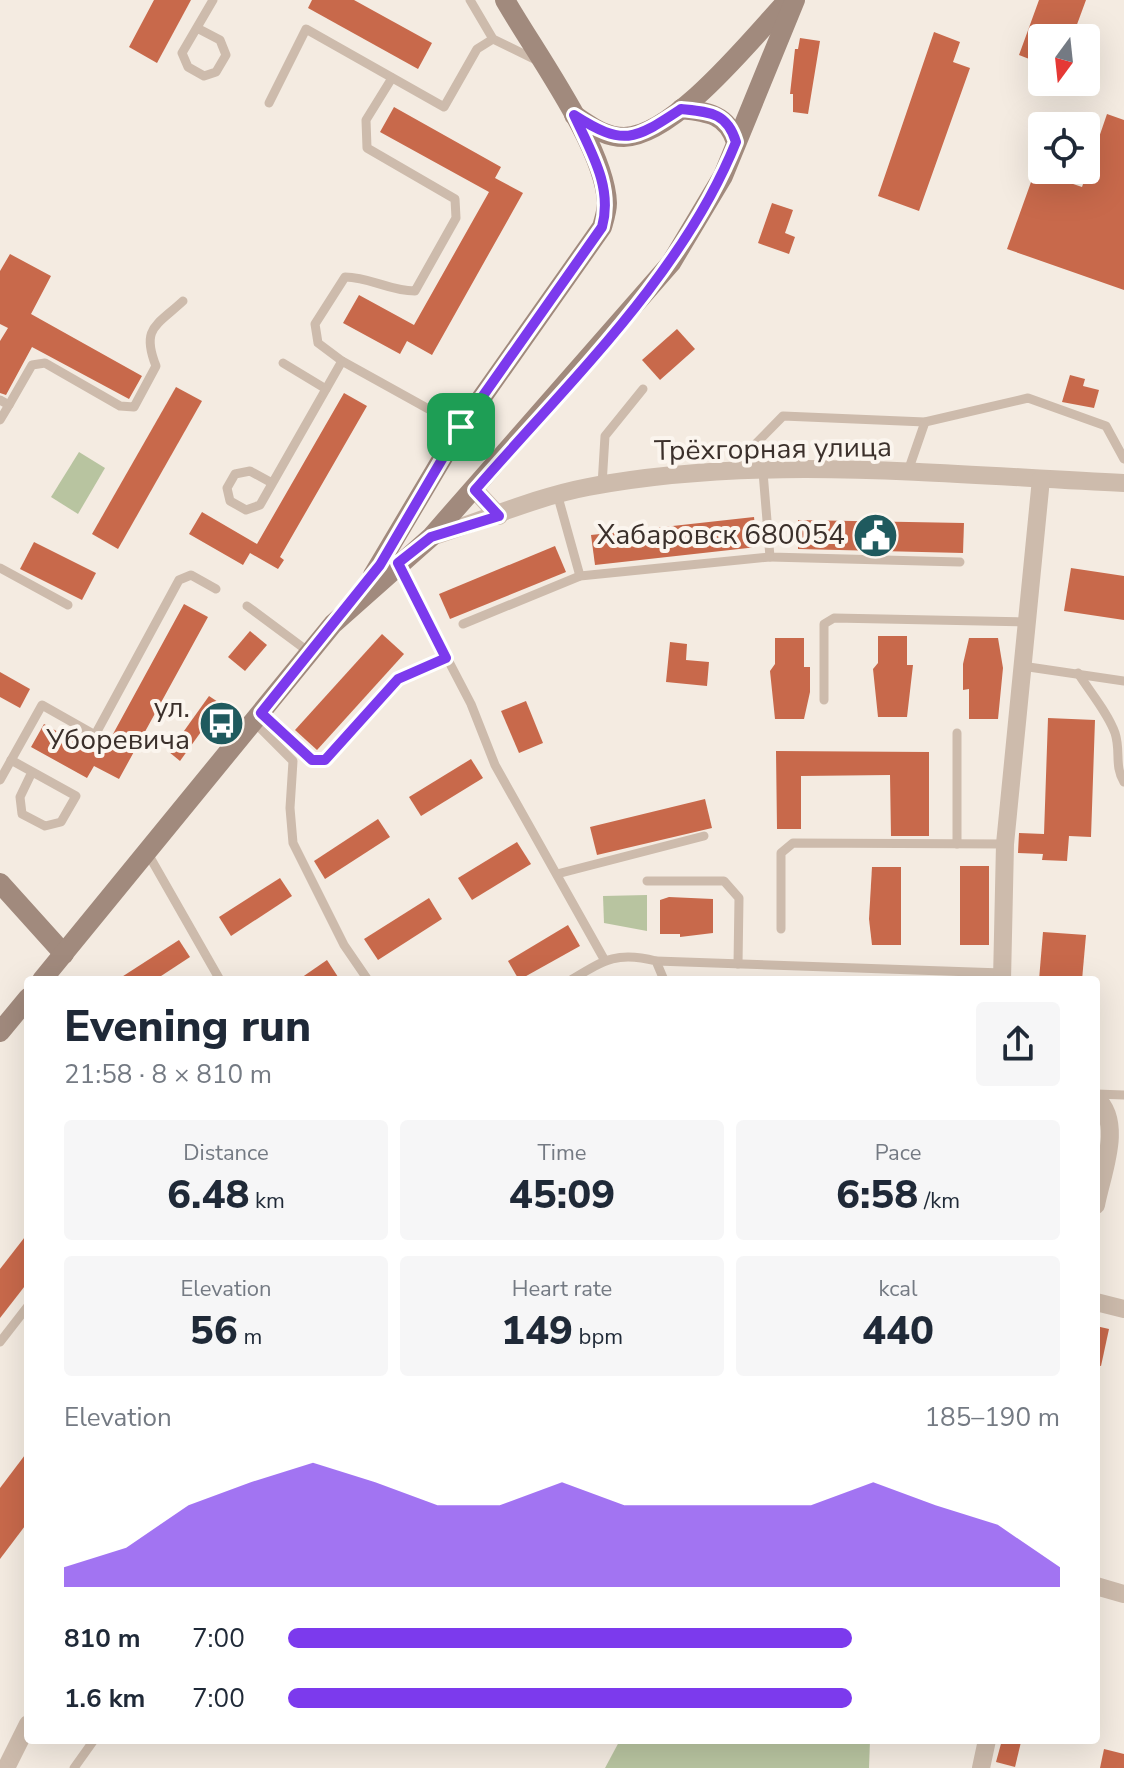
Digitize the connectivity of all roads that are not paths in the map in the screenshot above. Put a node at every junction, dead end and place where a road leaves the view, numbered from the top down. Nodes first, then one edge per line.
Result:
1 (213, 0) edge
2 (470, 0) edge
3 (506, 0) edge
4 (788, 0) edge
5 (795, 0) edge
6 (197, 28) junction
7 (493, 39) junction
8 (541, 62) junction
9 (392, 78) junction
10 (269, 103) dead end
11 (681, 109) junction
12 (574, 115) junction
13 (736, 142) junction
14 (183, 301) dead end
15 (342, 361) junction
16 (283, 363) dead end
17 (326, 389) junction
18 (643, 389) dead end
19 (4, 402) edge
20 (0, 420) edge
21 (925, 422) junction
22 (461, 427) junction
23 (1124, 459) edge
24 (763, 472) junction
25 (727, 473) junction
26 (907, 474) junction
27 (1041, 479) junction
28 (272, 483) junction
29 (1124, 483) edge
30 (602, 485) junction
31 (475, 490) junction
32 (558, 497) junction
33 (499, 516) junction
34 (431, 537) junction
35 (770, 557) junction
36 (960, 562) dead end
37 (398, 563) junction
38 (0, 568) edge
39 (580, 576) junction
40 (216, 589) dead end
41 (352, 604) junction
42 (68, 605) dead end
43 (247, 606) dead end
44 (1027, 622) junction
45 (463, 624) dead end
46 (310, 653) junction
47 (446, 658) junction
48 (1022, 666) junction
49 (1078, 673) junction
50 (1124, 681) edge
51 (824, 700) dead end
52 (258, 717) junction
53 (957, 733) dead end
54 (11, 760) junction
55 (32, 772) junction
56 (0, 780) edge
57 (1124, 782) edge
58 (704, 836) dead end
59 (957, 844) junction
60 (1005, 844) junction
61 (147, 852) junction
62 (557, 874) junction
63 (647, 881) dead end
64 (0, 883) edge
65 (781, 929) dead end
66 (64, 954) junction
67 (604, 959) junction
68 (656, 961) junction
69 (738, 964) junction
70 (45, 976) edge
71 (218, 976) edge
72 (365, 976) edge
73 (577, 976) edge
74 (662, 976) edge
75 (1002, 976) edge
76 (24, 1003) edge
77 (0, 1032) edge
78 (1124, 1095) edge
79 (1100, 1096) edge
80 (1100, 1101) edge
81 (1100, 1184) edge
82 (1100, 1303) edge
83 (1124, 1309) edge
84 (24, 1311) edge
85 (0, 1342) edge
86 (1100, 1587) edge
87 (1124, 1594) edge
88 (24, 1732) edge
89 (91, 1744) edge
90 (986, 1744) edge
91 (6, 1768) edge
92 (74, 1768) edge
93 (981, 1768) edge

1 - 6 lane
2 - 7 lane
3 - 8 main road
4 - 11 main road
5 - 13 main road
6 - 6 lane
7 - 8 lane
7 - 9 lane
8 - 12 main road
9 - 10 lane
9 - 15 lane
11 - 12 main road
11 - 13 main road
12 - 22 main road
13 - 31 main road
14 - 19 lane
15 - 17 lane
15 - 22 lane
16 - 17 lane
17 - 28 lane
18 - 30 lane
19 - 20 lane
21 - 23 lane
21 - 25 lane
21 - 26 lane
22 - 41 main road
24 - 25 street, Трёхгорная улица
24 - 26 street, Трёхгорная улица
24 - 35 lane
25 - 30 street, Трёхгорная улица
26 - 27 street, Трёхгорная улица
27 - 29 street, Трёхгорная улица
27 - 44 street
28 - 28 lane
30 - 32 street, Трёхгорная улица
31 - 33 street
31 - 34 main road
32 - 33 street, Трёхгорная улица
32 - 39 lane
33 - 34 street, Трёхгорная улица
34 - 37 main road
35 - 36 lane
35 - 39 lane
37 - 41 main road
37 - 47 lane
38 - 42 lane
39 - 45 lane
40 - 54 lane
41 - 46 main road
43 - 46 lane
44 - 48 street
44 - 51 lane
46 - 52 main road
47 - 52 lane
47 - 62 lane
48 - 49 lane
48 - 60 street
49 - 50 lane
49 - 57 lane
52 - 61 main road
52 - 72 lane
53 - 59 lane
54 - 55 lane
54 - 56 lane
55 - 55 lane
58 - 62 lane
59 - 60 lane
59 - 65 lane
60 - 75 street
61 - 66 main road
61 - 71 lane
62 - 67 lane
63 - 69 lane
64 - 66 main road
66 - 70 main road
67 - 68 lane
67 - 73 lane
68 - 69 lane
68 - 74 lane
69 - 75 lane
76 - 77 main road
78 - 79 lane
80 - 81 street
82 - 83 street
84 - 85 lane
86 - 87 street
88 - 91 street
89 - 92 lane
90 - 93 street

